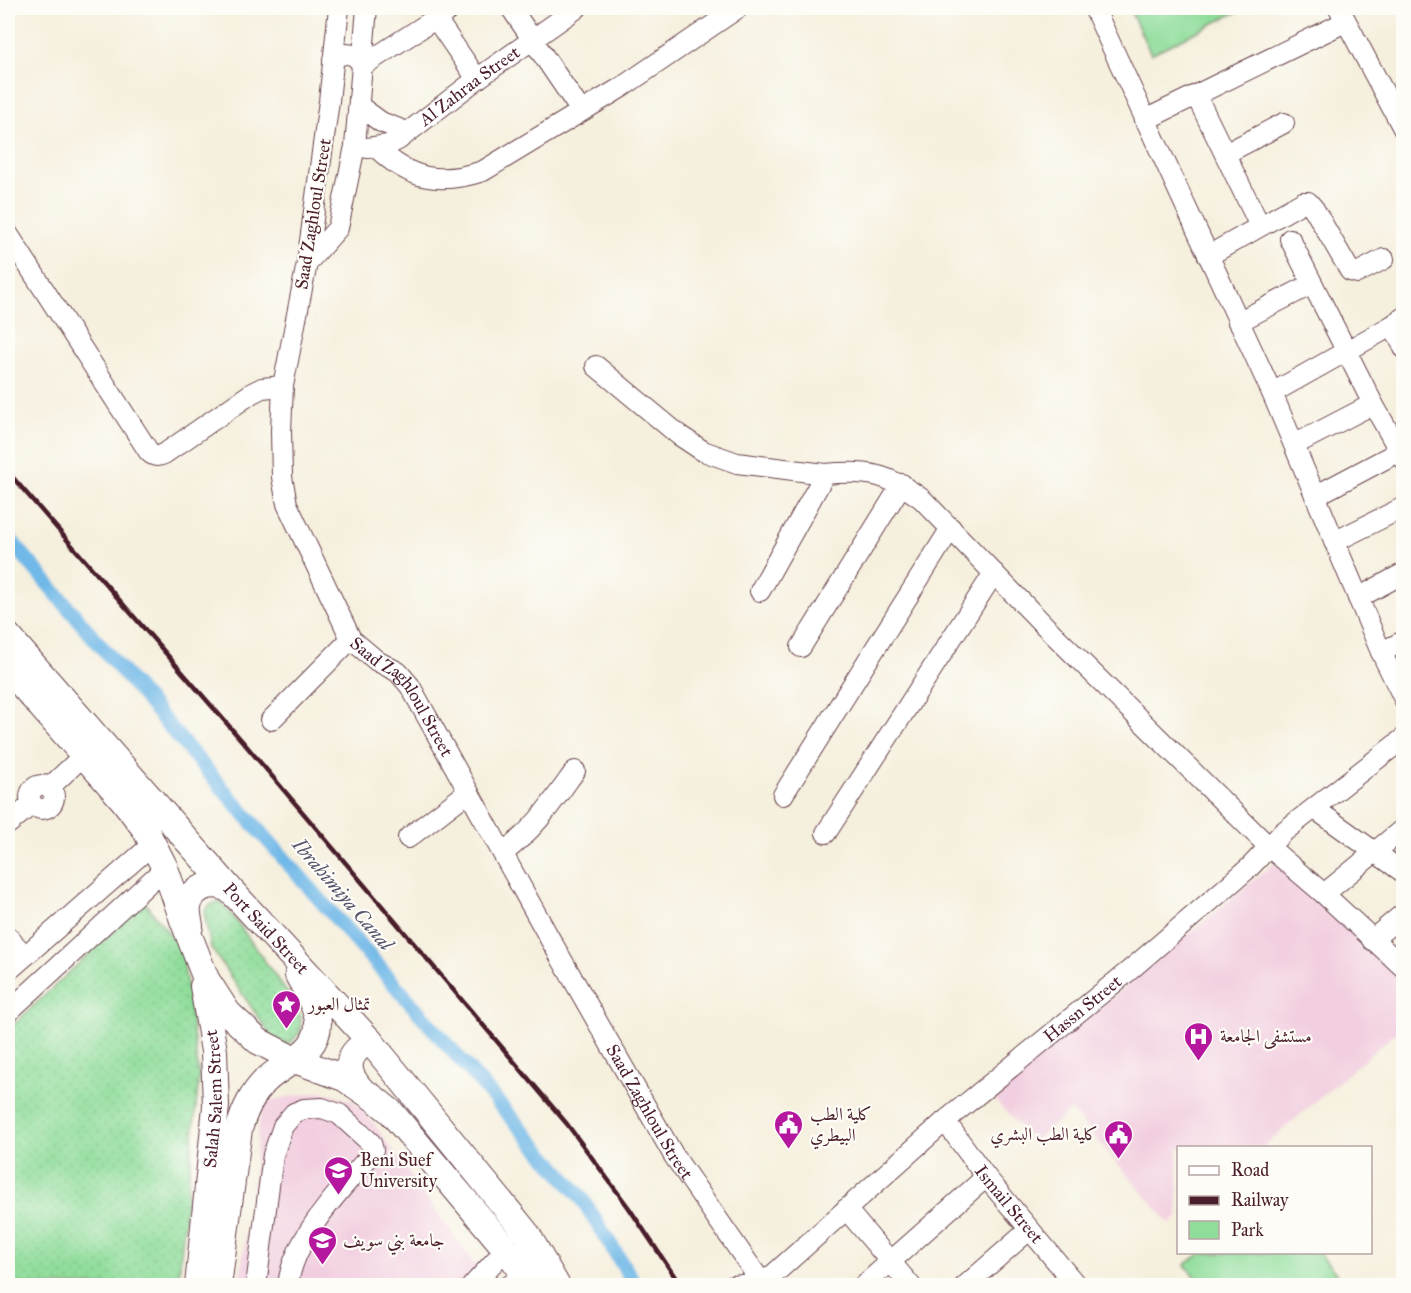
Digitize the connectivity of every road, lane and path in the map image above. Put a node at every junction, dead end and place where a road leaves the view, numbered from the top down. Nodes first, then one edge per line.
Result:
1 (367, 8) edge
2 (452, 8) edge
3 (511, 8) edge
4 (577, 8) edge
5 (738, 8) edge
6 (1094, 8) edge
7 (1342, 15) edge
8 (338, 17) edge
9 (436, 19) junction
10 (366, 28) junction
11 (532, 39) junction
12 (333, 60) junction
13 (362, 66) junction
14 (477, 79) junction
15 (1196, 95) junction
16 (360, 106) junction
17 (581, 111) junction
18 (1145, 120) junction
19 (1284, 123) dead end
20 (1404, 130) edge
21 (407, 132) junction
22 (355, 146) junction
23 (377, 148) junction
24 (1225, 154) junction
25 (1260, 226) junction
26 (8, 234) edge
27 (1290, 239) dead end
28 (1208, 256) junction
29 (1384, 259) dead end
30 (307, 263) junction
31 (1312, 284) junction
32 (1399, 321) edge
33 (1238, 322) junction
34 (1404, 348) edge
35 (1346, 351) junction
36 (596, 366) dead end
37 (283, 386) junction
38 (1272, 393) junction
39 (1373, 404) junction
40 (1294, 445) junction
41 (1402, 455) edge
42 (825, 474) junction
43 (902, 484) junction
44 (1315, 496) junction
45 (1404, 507) edge
46 (951, 528) junction
47 (1334, 542) junction
48 (994, 573) junction
49 (1404, 573) edge
50 (760, 591) dead end
51 (1359, 598) junction
52 (8, 636) edge
53 (351, 639) junction
54 (1404, 641) edge
55 (801, 647) dead end
56 (1381, 652) junction
57 (8, 669) edge
58 (1404, 699) edge
59 (271, 720) dead end
60 (1404, 738) edge
61 (84, 755) junction
62 (574, 771) dead end
63 (468, 792) junction
64 (783, 795) dead end
65 (1315, 809) junction
66 (8, 824) edge
67 (1404, 828) edge
68 (826, 833) dead end
69 (408, 838) dead end
70 (154, 843) junction
71 (1269, 847) junction
72 (1375, 852) junction
73 (503, 853) junction
74 (133, 861) junction
75 (1404, 873) edge
76 (158, 874) junction
77 (1324, 894) junction
78 (236, 896) junction
79 (1404, 913) edge
80 (8, 937) edge
81 (1372, 940) junction
82 (286, 950) junction
83 (25, 956) junction
84 (198, 960) junction
85 (1404, 968) edge
86 (8, 971) edge
87 (8, 1012) edge
88 (369, 1041) junction
89 (295, 1060) junction
90 (359, 1087) junction
91 (945, 1121) junction
92 (986, 1177) junction
93 (846, 1209) junction
94 (1029, 1230) junction
95 (506, 1249) junction
96 (890, 1262) junction
97 (523, 1282) edge
98 (763, 1284) edge
99 (1077, 1285) edge
100 (198, 1286) edge
101 (218, 1286) edge
102 (256, 1286) edge
103 (288, 1286) edge
104 (472, 1286) edge
105 (557, 1286) edge
106 (733, 1286) edge
107 (863, 1286) edge
108 (911, 1286) edge
109 (965, 1286) edge

1 - 10 street, Saad Zaghloul Street
2 - 9 street
3 - 11 street
4 - 11 street, Al Zahraa Street
5 - 17 street
6 - 18 street
7 - 15 street
7 - 20 street
8 - 10 street
8 - 12 street, Saad Zaghloul Street
9 - 13 street
9 - 14 street
10 - 13 street, Saad Zaghloul Street
11 - 14 street, Al Zahraa Street
11 - 17 street
12 - 13 street
12 - 30 street, Saad Zaghloul Street
13 - 16 street, Saad Zaghloul Street
14 - 21 street, Al Zahraa Street
15 - 18 street
15 - 24 street
16 - 21 street
16 - 22 street, Saad Zaghloul Street
17 - 23 street
18 - 28 street
19 - 24 street
21 - 23 street, Al Zahraa Street
22 - 23 street
22 - 30 street, Saad Zaghloul Street
24 - 25 street
25 - 28 street
25 - 29 street
26 - 37 street
27 - 31 street
28 - 33 street
30 - 37 street, Saad Zaghloul Street
31 - 33 street
31 - 35 street
32 - 34 street
32 - 35 street
33 - 38 street
35 - 38 street
35 - 39 street
36 - 42 street
37 - 53 street, Saad Zaghloul Street
38 - 40 street
39 - 40 street
39 - 41 street
40 - 44 street
41 - 44 street
42 - 43 street
42 - 50 street
43 - 46 street
43 - 55 street
44 - 47 street
45 - 47 street
46 - 48 street
46 - 64 street
47 - 51 street
48 - 68 street
48 - 71 street
49 - 51 street
51 - 56 street
52 - 78 main road, Port Said Street
53 - 59 street
53 - 63 street, Saad Zaghloul Street
54 - 56 street
56 - 58 street
57 - 61 main road
60 - 65 street, Hassn Street
61 - 66 street
61 - 70 main road
62 - 73 street
63 - 69 street
63 - 73 street, Saad Zaghloul Street
65 - 71 street, Hassn Street
65 - 72 street
67 - 72 street
70 - 74 street
70 - 76 main road
71 - 77 street
71 - 91 street, Hassn Street
72 - 75 street
72 - 77 street
73 - 98 street, Saad Zaghloul Street
74 - 76 street
74 - 83 street
76 - 84 main road
76 - 87 street
77 - 81 street
78 - 82 main road, Port Said Street
78 - 84 main road, Salah Salem Street
79 - 81 street
80 - 83 street
81 - 85 street
82 - 88 main road, Port Said Street
82 - 89 main road, Salah Salem Street
83 - 86 street
84 - 89 main road
84 - 100 main road, Salah Salem Street
88 - 90 main road
88 - 105 main road, Port Said Street
89 - 90 main road
89 - 101 main road, Salah Salem Street
90 - 95 main road
91 - 92 street, Ismail Street
91 - 93 street, Hassn Street
92 - 94 street, Ismail Street
92 - 96 street
93 - 96 street
93 - 98 street, Hassn Street
94 - 99 street, Ismail Street
94 - 109 street
95 - 97 main road
95 - 104 street
96 - 107 street
96 - 108 street
98 - 106 street
102 - 103 street

